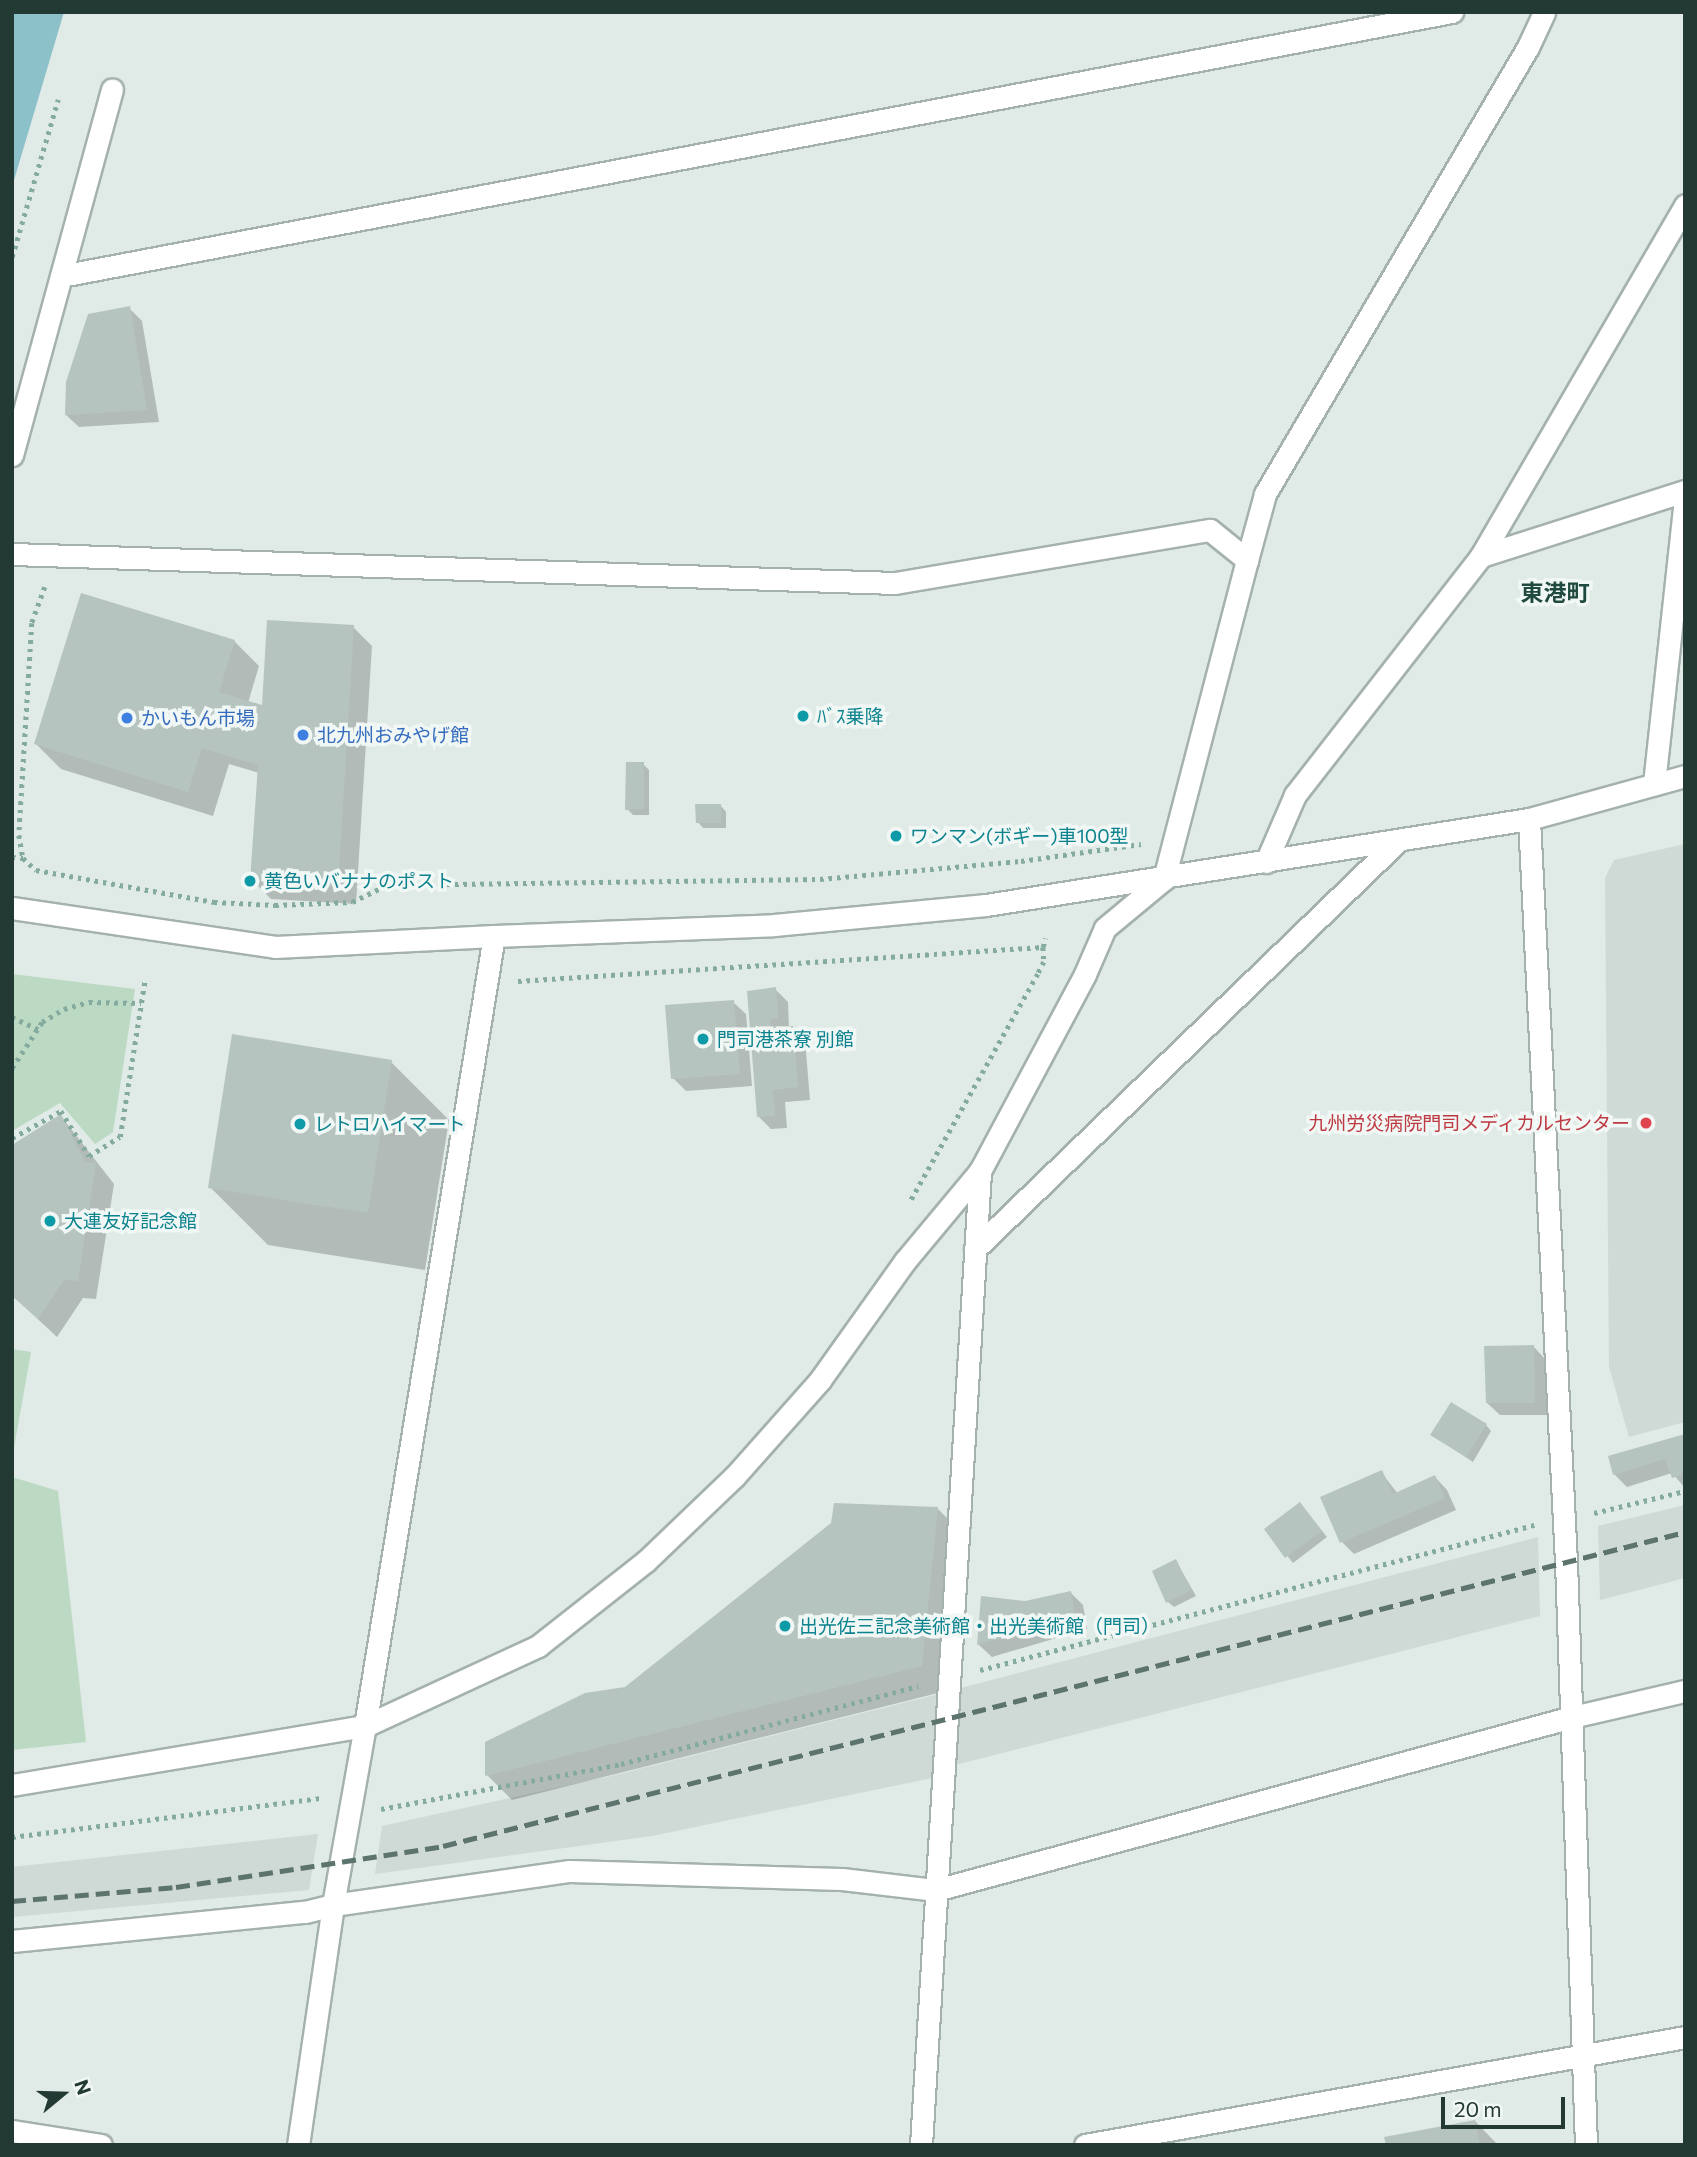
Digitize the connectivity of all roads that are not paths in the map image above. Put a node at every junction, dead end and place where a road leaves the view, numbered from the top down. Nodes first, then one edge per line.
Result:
1 (1452, 12) edge
2 (1544, 12) edge
3 (112, 89) dead end
4 (1685, 205) edge
5 (61, 276) junction
6 (12, 455) edge
7 (1685, 491) edge
8 (1685, 498) edge
9 (12, 554) edge
10 (1481, 556) junction
11 (1247, 560) junction
12 (1685, 776) edge
13 (1654, 784) junction
14 (1529, 819) junction
15 (1398, 841) junction
16 (1266, 862) junction
17 (1164, 879) junction
18 (12, 908) edge
19 (494, 936) junction
20 (980, 1171) junction
21 (975, 1249) junction
22 (1685, 1691) edge
23 (1572, 1717) junction
24 (365, 1726) junction
25 (12, 1785) edge
26 (936, 1889) junction
27 (333, 1905) junction
28 (12, 1941) edge
29 (1685, 2037) edge
30 (1585, 2054) junction
31 (12, 2131) edge
32 (101, 2145) edge
33 (298, 2145) edge
34 (920, 2145) edge
35 (1085, 2145) edge
36 (1586, 2145) edge

1 - 5 street
2 - 11 street
3 - 5 street
4 - 10 street
5 - 6 street
7 - 10 street
8 - 13 street
9 - 11 street
10 - 16 street
11 - 17 street
12 - 13 street
13 - 14 street
14 - 15 street
14 - 23 street
15 - 16 street
15 - 21 street
16 - 17 street
17 - 19 street
17 - 20 street
18 - 19 street
19 - 24 street
20 - 21 street
20 - 24 street
21 - 26 street
22 - 23 street
23 - 26 street
23 - 30 street
24 - 25 street
24 - 27 street
26 - 27 street
26 - 34 street
27 - 28 street
27 - 33 street
29 - 30 street
30 - 35 street
30 - 36 street
31 - 32 street

